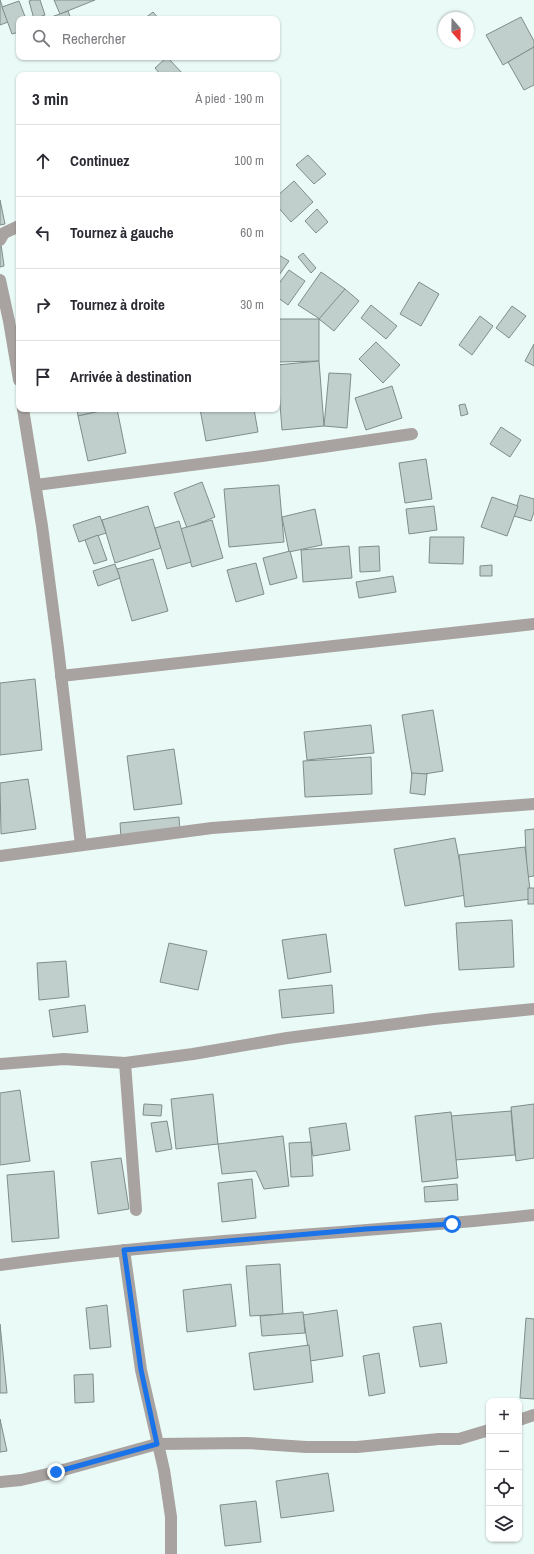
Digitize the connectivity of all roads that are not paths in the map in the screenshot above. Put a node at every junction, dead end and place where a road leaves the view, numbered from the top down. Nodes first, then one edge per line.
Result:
1 (16, 228) edge
2 (0, 240) edge
3 (0, 280) edge
4 (16, 362) edge
5 (24, 412) edge
6 (412, 434) dead end
7 (36, 485) junction
8 (534, 624) edge
9 (61, 676) junction
10 (534, 804) edge
11 (81, 845) junction
12 (0, 856) edge
13 (534, 1009) edge
14 (125, 1063) junction
15 (0, 1064) edge
16 (136, 1210) dead end
17 (534, 1215) edge
18 (124, 1250) junction
19 (0, 1265) edge
20 (534, 1414) edge
21 (522, 1419) edge
22 (486, 1431) edge
23 (157, 1444) junction
24 (0, 1482) edge
25 (171, 1554) edge

1 - 2 street
3 - 4 street
5 - 7 street
6 - 7 street
7 - 9 street
8 - 9 street
9 - 11 street
10 - 11 street
11 - 12 street
13 - 14 street
14 - 15 street
14 - 16 street
17 - 18 street
18 - 19 street
18 - 23 street
20 - 21 street
22 - 23 street
23 - 24 street
23 - 25 street

